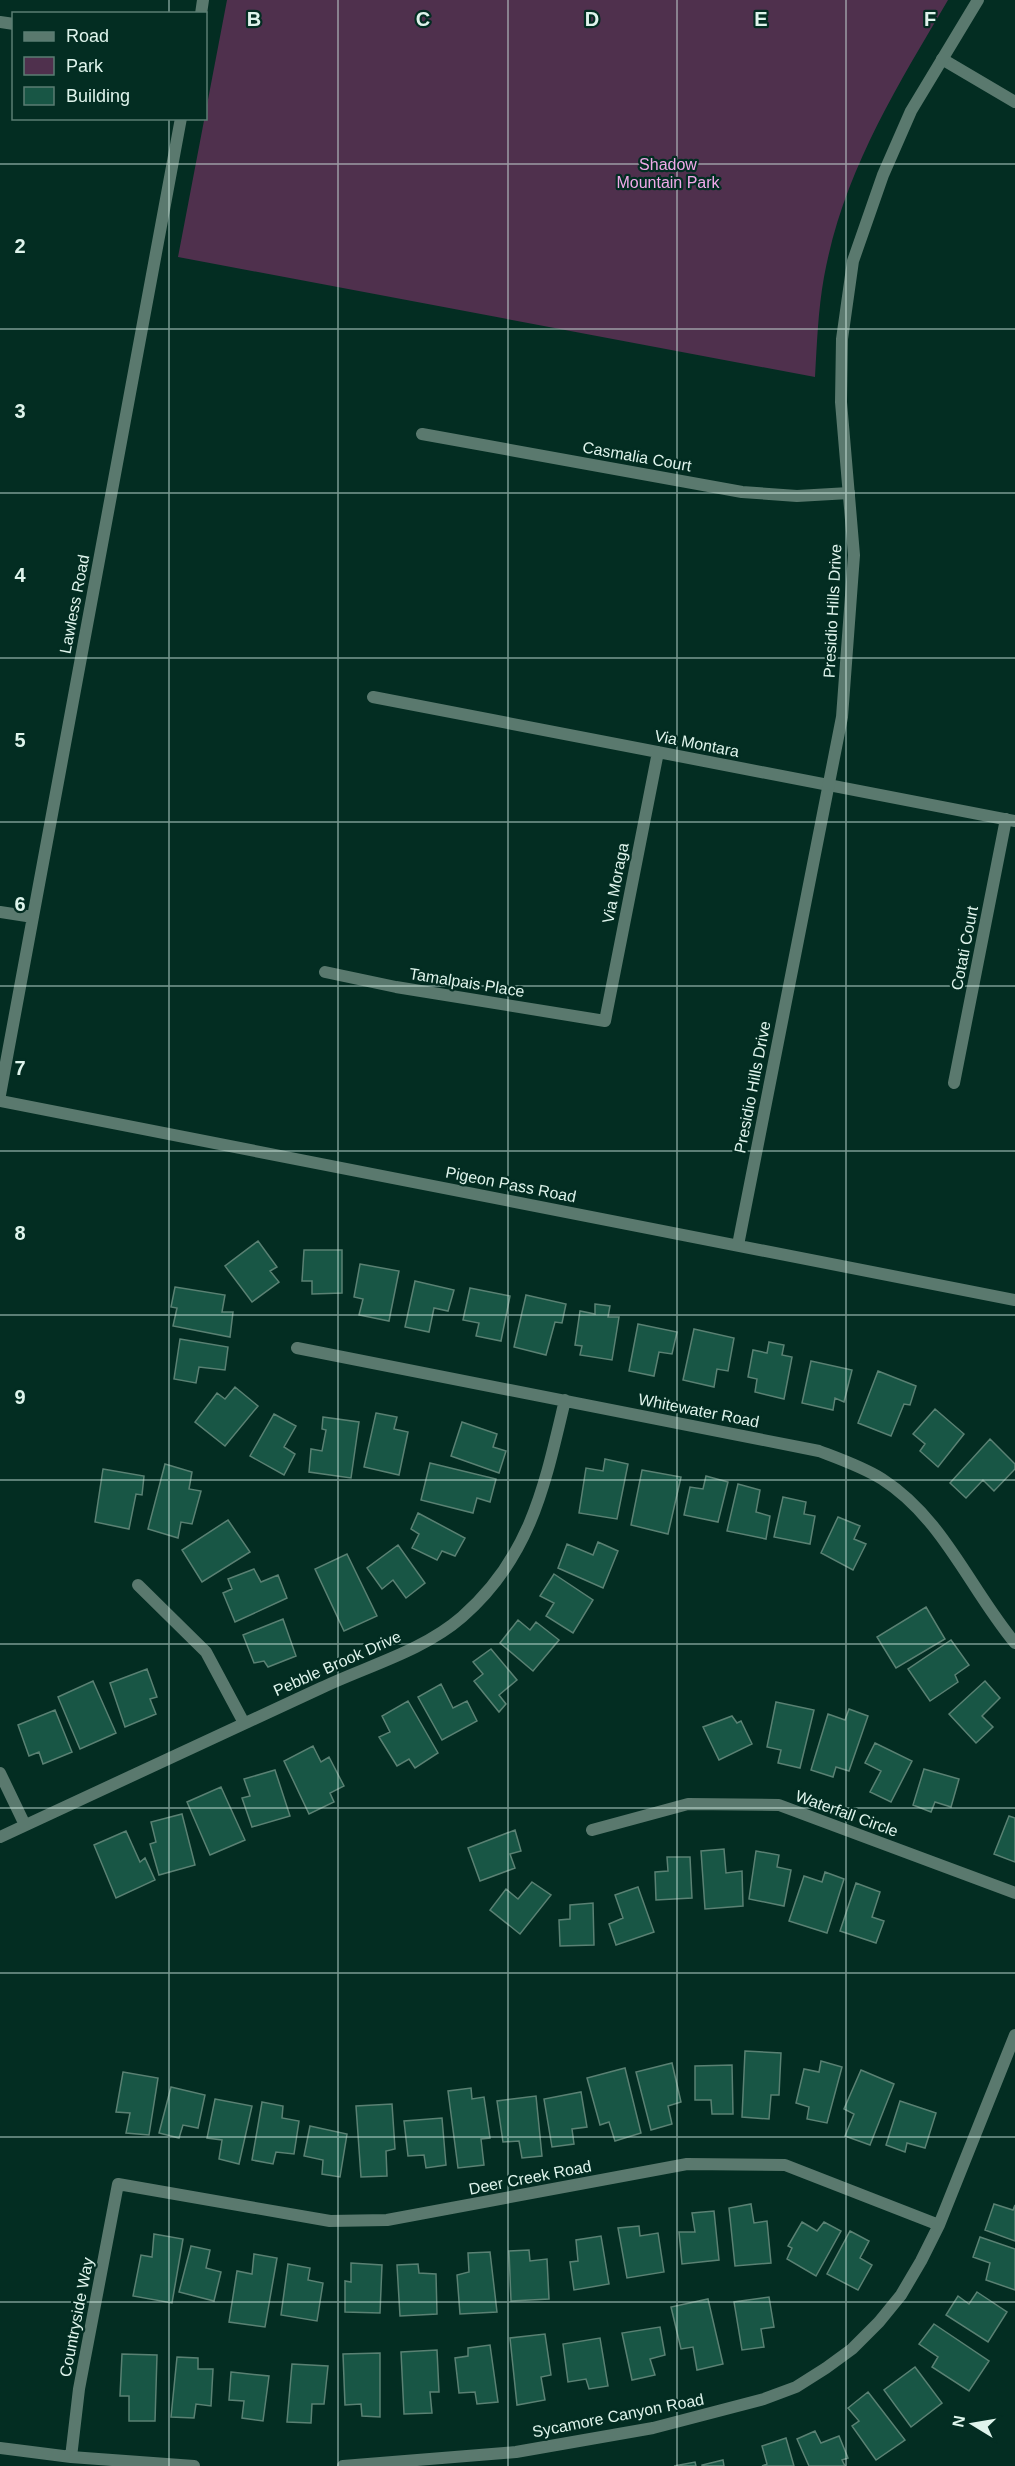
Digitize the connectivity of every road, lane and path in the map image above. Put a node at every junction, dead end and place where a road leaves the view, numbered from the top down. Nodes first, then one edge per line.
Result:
1 (978, 0) edge
2 (942, 59) junction
3 (1015, 102) edge
4 (181, 120) edge
5 (422, 434) dead end
6 (849, 493) junction
7 (373, 698) dead end
8 (658, 752) junction
9 (828, 785) junction
10 (1010, 820) edge
11 (0, 912) edge
12 (33, 917) junction
13 (325, 972) dead end
14 (606, 1021) joint
15 (954, 1083) dead end
16 (0, 1095) edge
17 (0, 1101) edge
18 (738, 1245) junction
19 (1015, 1300) edge
20 (297, 1348) dead end
21 (565, 1400) junction
22 (138, 1585) dead end
23 (1015, 1643) edge
24 (244, 1723) junction
25 (0, 1773) edge
26 (26, 1825) junction
27 (592, 1830) dead end
28 (0, 1837) edge
29 (1015, 1893) edge
30 (1015, 2035) edge
31 (118, 2184) joint
32 (939, 2225) junction
33 (0, 2448) edge
34 (70, 2457) junction
35 (194, 2466) edge
36 (343, 2466) edge

1 - 2 street, Presidio Hills Drive
2 - 3 street
2 - 6 street, Presidio Hills Drive
4 - 12 street, Lawless Road
5 - 6 street, Casmalia Court
6 - 9 street, Presidio Hills Drive
7 - 8 street, Via Montara
8 - 9 street, Via Montara
8 - 14 street, Via Moraga
9 - 10 street, Via Montara
9 - 18 street, Presidio Hills Drive
10 - 15 street, Cotati Court
11 - 12 street
12 - 16 street, Lawless Road
13 - 14 street, Tamalpais Place
17 - 18 street, Pigeon Pass Road
18 - 19 street, Pigeon Pass Road
20 - 21 street, Whitewater Road
21 - 23 street, Whitewater Road
21 - 24 street, Pebble Brook Drive
22 - 24 street
24 - 26 street, Pebble Brook Drive
25 - 26 street
26 - 28 street, Pebble Brook Drive
27 - 29 street, Waterfall Circle
30 - 32 street, Sycamore Canyon Road
31 - 32 street, Deer Creek Road
31 - 34 street, Countryside Way
32 - 36 street, Sycamore Canyon Road
33 - 34 street
34 - 35 street

